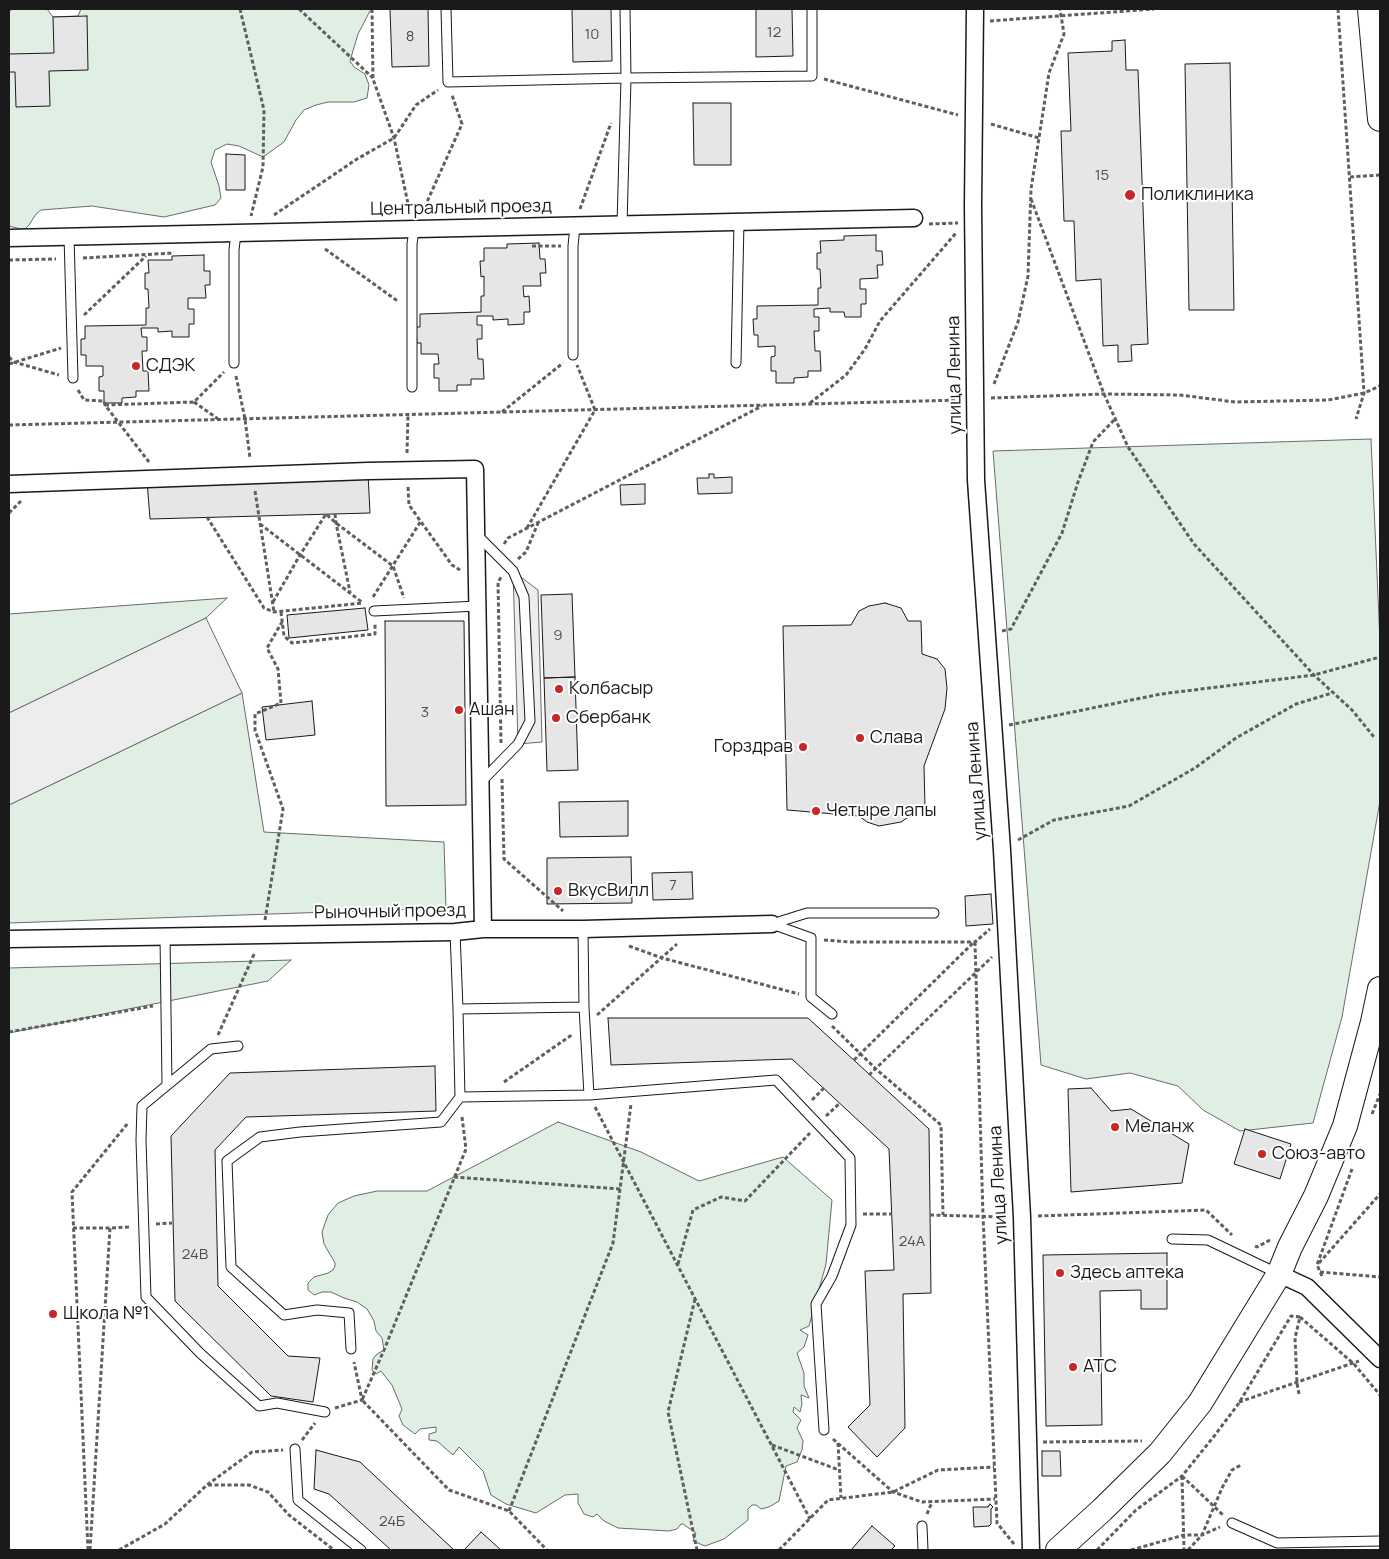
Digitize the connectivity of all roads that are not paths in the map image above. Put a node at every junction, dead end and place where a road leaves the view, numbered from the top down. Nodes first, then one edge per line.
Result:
1 (446, 9) edge
2 (625, 9) edge
3 (812, 9) edge
4 (1370, 9) edge
5 (975, 16) edge
6 (626, 78) junction
7 (1380, 119) edge
8 (914, 218) dead end
9 (740, 222) junction
10 (622, 225) junction
11 (575, 226) junction
12 (414, 230) junction
13 (241, 233) junction
14 (69, 236) junction
15 (9, 238) edge
16 (574, 355) road end
17 (234, 363) road end
18 (736, 363) dead end
19 (72, 378) road end
20 (412, 388) dead end
21 (9, 484) edge
22 (477, 535) junction
23 (478, 606) junction
24 (371, 608) road end
25 (481, 782) junction
26 (934, 913) dead end
27 (772, 924) junction
28 (483, 929) junction
29 (583, 929) junction
30 (455, 932) junction
31 (165, 936) junction
32 (9, 939) edge
33 (1380, 989) edge
34 (584, 1007) junction
35 (458, 1009) junction
36 (829, 1017) road end
37 (238, 1046) dead end
38 (167, 1085) junction
39 (588, 1095) junction
40 (460, 1097) junction
41 (1172, 1239) dead end
42 (1279, 1274) junction
43 (351, 1349) dead end
44 (1377, 1356) edge
45 (325, 1412) dead end
46 (824, 1430) road end
47 (295, 1449) road end
48 (1232, 1523) road end
49 (922, 1526) dead end
50 (1380, 1541) edge
51 (360, 1550) edge
52 (923, 1550) edge
53 (1031, 1550) edge
54 (1058, 1550) edge

1 - 6 lane
2 - 6 lane
3 - 6 lane
4 - 7 street
5 - 53 street, улица Ленина
6 - 10 lane
8 - 9 street, Центральный проезд
9 - 10 street, Центральный проезд
9 - 18 lane
10 - 11 street, Центральный проезд
11 - 12 street, Центральный проезд
11 - 16 lane
12 - 13 street, Центральный проезд
12 - 20 lane
13 - 14 street, Центральный проезд
13 - 17 lane
14 - 15 street, Центральный проезд
14 - 19 lane
21 - 22 street
22 - 23 street
22 - 25 lane
23 - 24 lane
23 - 25 street
25 - 28 street
26 - 27 lane
27 - 29 street, Рыночный проезд
27 - 36 lane
28 - 29 street, Рыночный проезд
28 - 30 street, Рыночный проезд
29 - 34 lane
30 - 31 street, Рыночный проезд
30 - 35 lane
31 - 32 street, Рыночный проезд
31 - 38 lane
33 - 42 street
34 - 35 lane
34 - 39 lane
35 - 40 lane
37 - 38 lane
38 - 45 lane
39 - 40 lane
39 - 46 lane
40 - 43 lane
41 - 42 lane
42 - 44 street
42 - 54 street
47 - 51 lane
48 - 50 lane
49 - 52 lane

